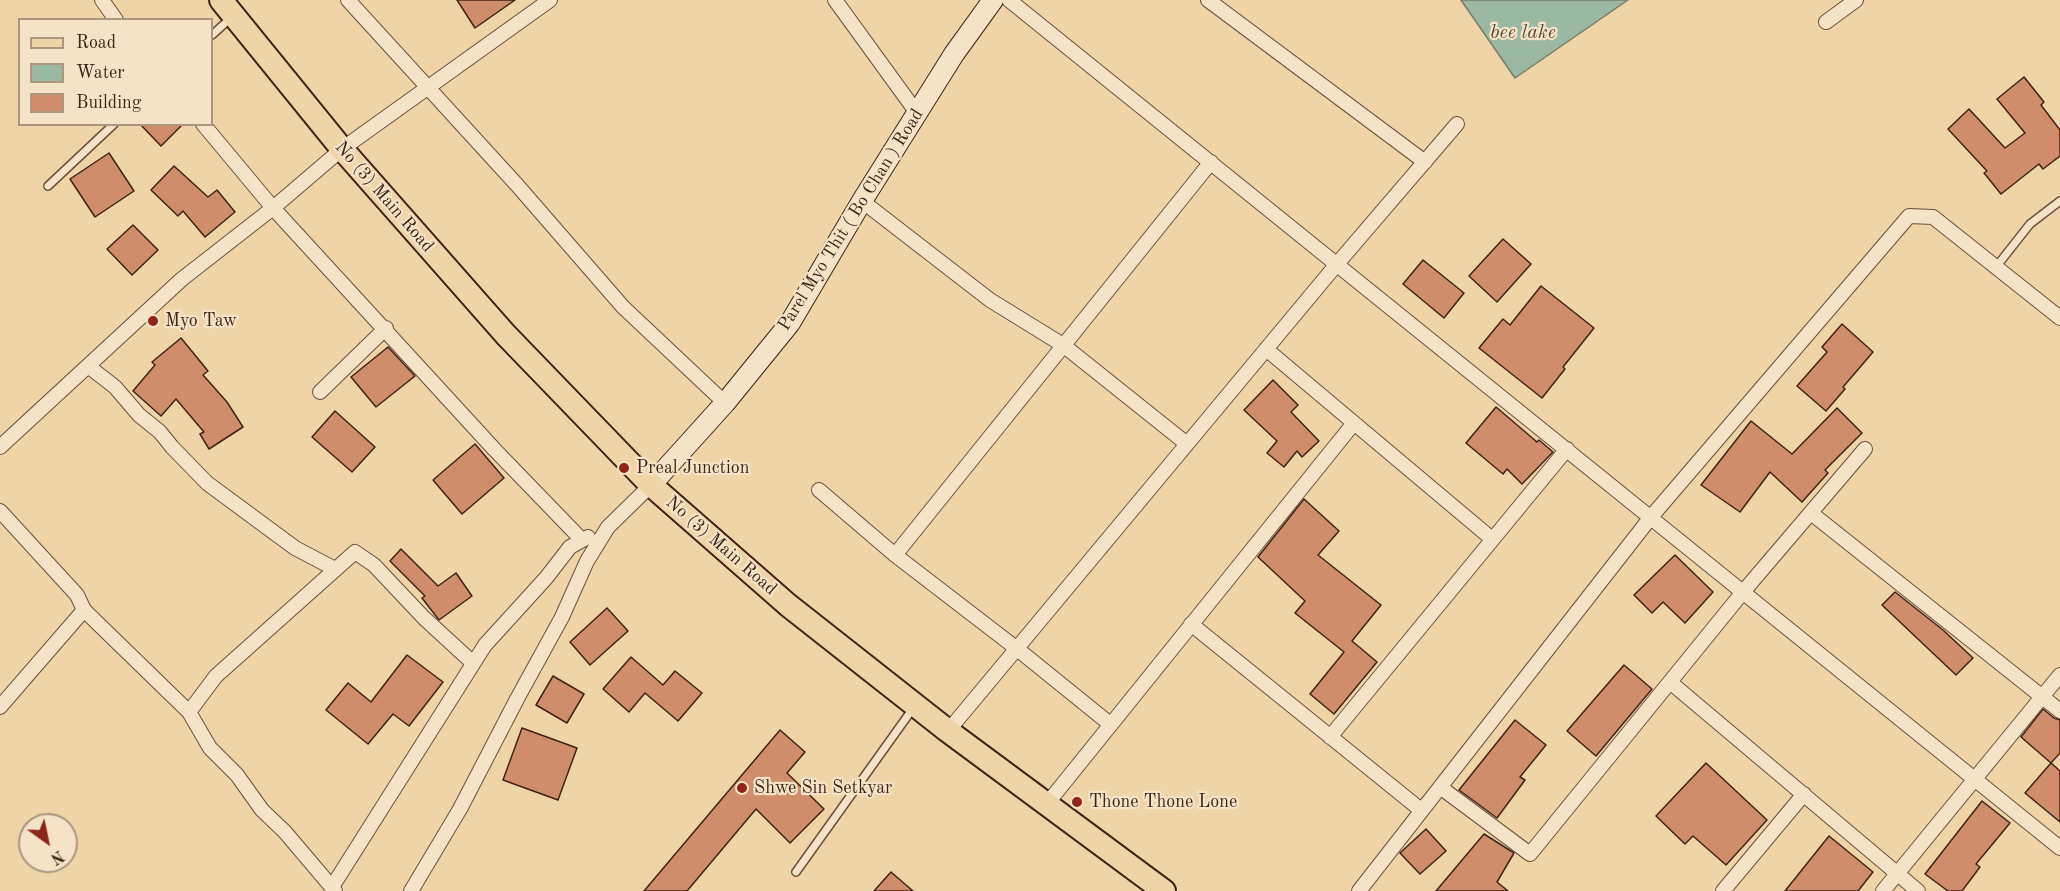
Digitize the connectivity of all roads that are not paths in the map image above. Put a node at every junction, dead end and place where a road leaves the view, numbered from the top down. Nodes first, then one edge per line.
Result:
1 (102, 0) edge
2 (348, 0) edge
3 (835, 0) edge
4 (993, 0) edge
5 (1009, 0) edge
6 (1208, 0) edge
7 (1856, 0) edge
8 (544, 2) edge
9 (227, 8) edge
10 (115, 18) edge
11 (1826, 22) dead end
12 (213, 34) edge
13 (427, 87) junction
14 (917, 113) junction
15 (1457, 124) dead end
16 (112, 126) edge
17 (205, 126) edge
18 (342, 149) junction
19 (1211, 162) junction
20 (1425, 162) junction
21 (48, 186) dead end
22 (862, 201) junction
23 (2060, 201) edge
24 (273, 208) junction
25 (1337, 264) junction
26 (1996, 267) junction
27 (2060, 318) edge
28 (386, 328) junction
29 (1063, 345) junction
30 (1266, 349) junction
31 (88, 366) junction
32 (320, 392) dead end
33 (724, 403) junction
34 (1354, 423) junction
35 (1186, 444) junction
36 (0, 447) edge
37 (1567, 449) junction
38 (1865, 449) dead end
39 (651, 485) junction
40 (819, 490) dead end
41 (0, 511) edge
42 (1811, 513) junction
43 (1652, 518) junction
44 (608, 527) junction
45 (1492, 539) junction
46 (582, 540) junction
47 (895, 555) junction
48 (335, 569) junction
49 (1743, 592) junction
50 (84, 610) junction
51 (1191, 624) junction
52 (1016, 648) junction
53 (472, 663) junction
54 (2060, 675) edge
55 (1670, 682) junction
56 (2042, 697) junction
57 (915, 705) junction
58 (0, 707) edge
59 (2060, 711) edge
60 (189, 712) junction
61 (1110, 724) junction
62 (948, 731) junction
63 (1330, 737) junction
64 (1974, 778) junction
65 (1440, 787) junction
66 (1804, 794) junction
67 (1046, 805) junction
68 (1421, 810) junction
69 (2060, 848) edge
70 (796, 872) dead end
71 (1897, 873) junction
72 (334, 889) edge
73 (411, 891) edge
74 (1164, 891) edge
75 (1359, 891) edge
76 (1723, 891) edge
77 (1883, 891) edge
78 (1918, 891) edge

1 - 10 street
2 - 13 street
3 - 14 street
4 - 14 street, Parel Myo Thit ( Bo Chan ) Road
5 - 19 street
6 - 20 street
7 - 11 street
8 - 13 street
9 - 12 lane
9 - 18 main road, No (3) Main Road
13 - 18 street
13 - 33 street
14 - 22 street, Parel Myo Thit ( Bo Chan ) Road
15 - 20 street
16 - 21 lane
17 - 24 street
18 - 24 street
18 - 39 main road, No (3) Main Road
19 - 25 street
19 - 29 street
20 - 25 street
22 - 29 street
22 - 33 street, Parel Myo Thit ( Bo Chan ) Road
23 - 26 lane
24 - 28 street
24 - 31 street
25 - 30 street
25 - 37 street
26 - 27 street
26 - 43 street
28 - 32 street
28 - 46 street
29 - 35 street
29 - 47 street
30 - 34 street
30 - 35 street
31 - 36 street
31 - 48 street
33 - 39 street, Parel Myo Thit ( Bo Chan ) Road
34 - 45 street
34 - 51 street
35 - 52 street
37 - 43 street
37 - 45 street
38 - 42 street
39 - 44 street
39 - 57 main road, No (3) Main Road
40 - 47 street
41 - 50 street
42 - 49 street
42 - 56 street
43 - 49 street
43 - 65 street
44 - 46 street
44 - 73 street
45 - 63 street
46 - 53 street
47 - 52 street
48 - 53 street
48 - 60 street
49 - 55 street
49 - 64 street
50 - 58 street
50 - 60 street
51 - 61 street
51 - 63 street
52 - 61 street
52 - 62 street
53 - 72 street
54 - 56 street
55 - 65 street
55 - 66 street
56 - 59 street
56 - 64 street
57 - 62 main road, No (3) Main Road
57 - 70 lane
60 - 72 street
61 - 67 street
62 - 67 main road, No (3) Main Road
63 - 68 street
64 - 69 street
64 - 71 street
65 - 68 street
66 - 71 street
66 - 76 street
67 - 74 main road, No (3) Main Road
68 - 75 street
71 - 77 street
71 - 78 street

